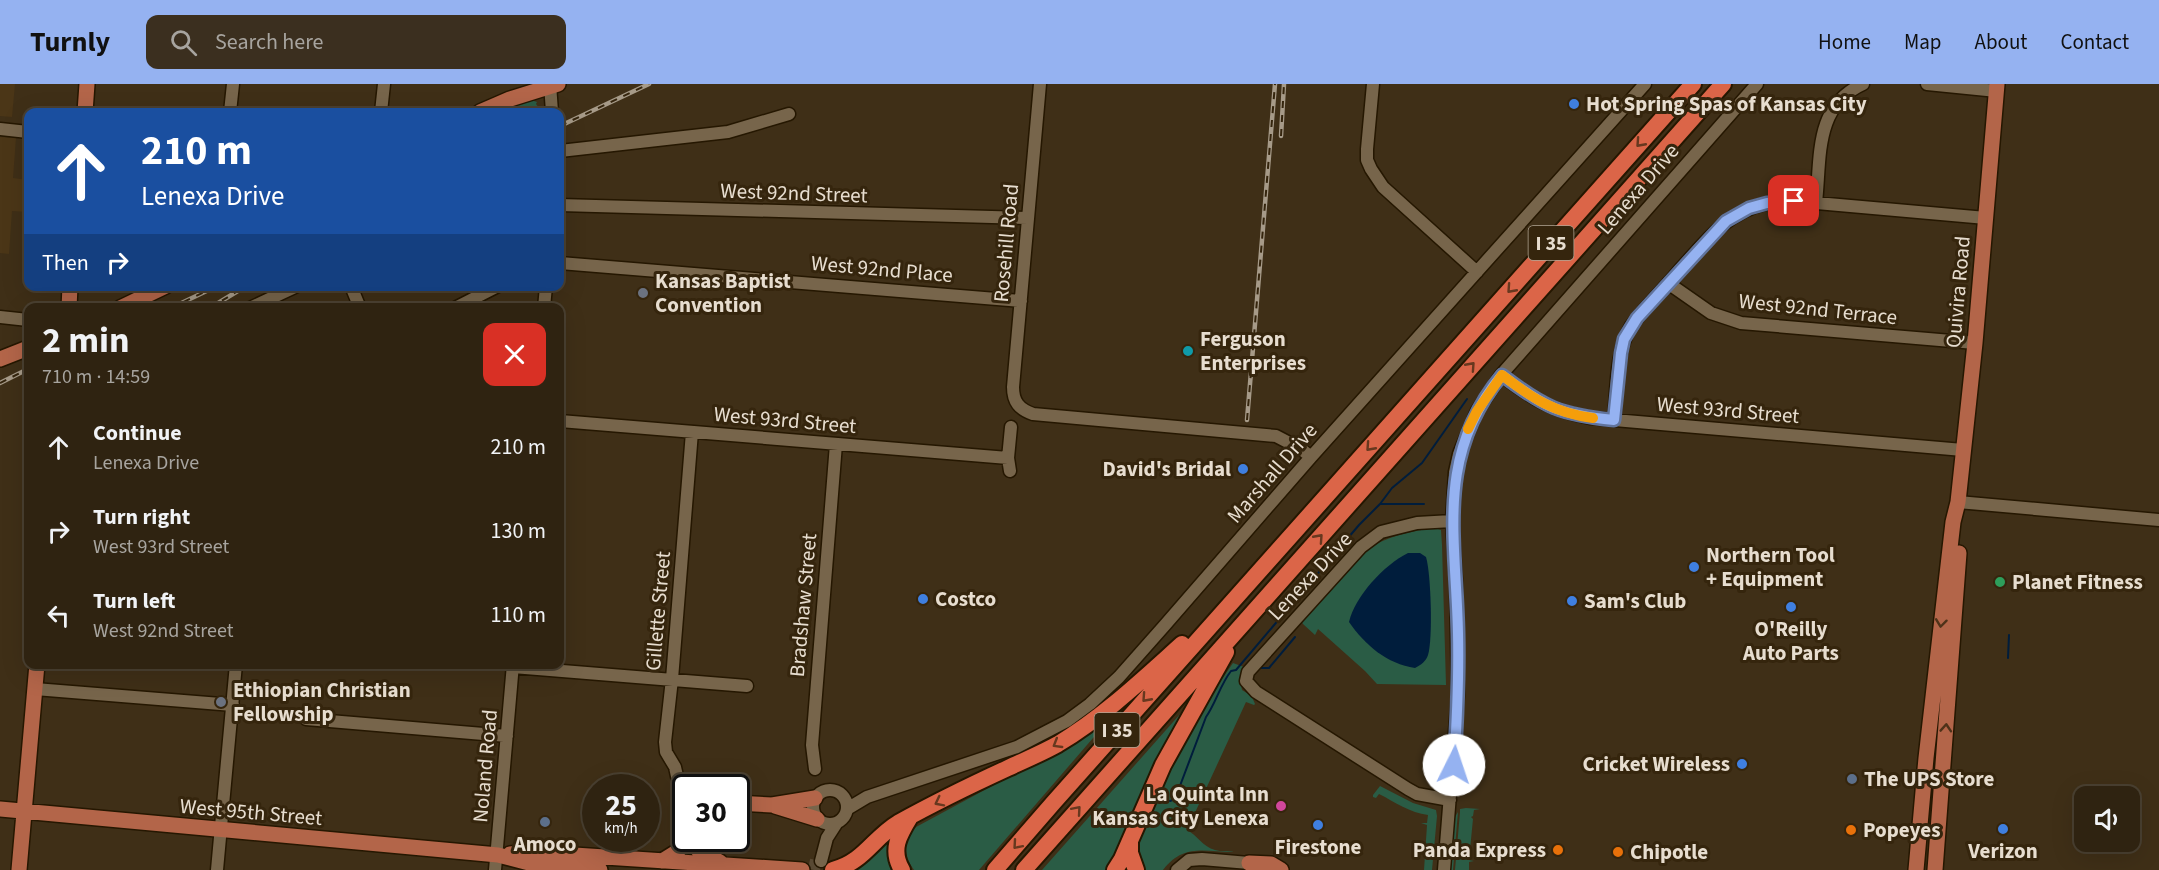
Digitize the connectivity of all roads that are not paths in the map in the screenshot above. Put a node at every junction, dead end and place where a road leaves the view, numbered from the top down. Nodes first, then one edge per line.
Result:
1 (87, 84) edge
2 (232, 84) edge
3 (384, 84) edge
4 (1040, 84) edge
5 (1373, 84) edge
6 (1645, 84) edge
7 (1693, 84) edge
8 (1723, 84) edge
9 (1757, 84) edge
10 (1863, 84) edge
11 (1927, 84) edge
12 (553, 85) edge
13 (1997, 87) edge
14 (85, 108) edge
15 (230, 108) edge
16 (381, 108) edge
17 (489, 108) edge
18 (552, 108) edge
19 (789, 114) dead end
20 (0, 129) edge
21 (24, 132) edge
22 (564, 151) edge
23 (1816, 203) junction
24 (564, 204) edge
25 (1028, 218) junction
26 (1986, 218) junction
27 (564, 263) edge
28 (1477, 272) junction
29 (1668, 283) junction
30 (156, 291) edge
31 (286, 291) edge
32 (492, 291) edge
33 (1021, 301) junction
34 (130, 303) edge
35 (261, 303) edge
36 (476, 303) edge
37 (0, 317) edge
38 (24, 320) edge
39 (1976, 343) junction
40 (24, 350) edge
41 (0, 359) edge
42 (1502, 375) junction
43 (1614, 420) junction
44 (564, 421) edge
45 (1011, 427) dead end
46 (692, 432) junction
47 (836, 444) junction
48 (1963, 450) junction
49 (1311, 457) junction
50 (1008, 458) junction
51 (1011, 471) dead end
52 (1958, 502) junction
53 (2159, 520) edge
54 (1452, 521) junction
55 (1240, 592) junction
56 (1238, 629) junction
57 (1945, 649) junction
58 (37, 669) edge
59 (236, 669) edge
60 (513, 669) edge
61 (550, 669) edge
62 (672, 679) junction
63 (747, 686) dead end
64 (35, 689) junction
65 (233, 705) junction
66 (306, 719) dead end
67 (507, 736) junction
68 (1943, 756) junction
69 (1926, 758) junction
70 (815, 769) dead end
71 (677, 774) edge
72 (840, 793) junction
73 (867, 797) junction
74 (815, 798) junction
75 (1450, 800) junction
76 (750, 804) edge
77 (772, 805) junction
78 (0, 809) edge
79 (847, 809) junction
80 (24, 812) junction
81 (910, 816) junction
82 (818, 821) junction
83 (836, 824) junction
84 (221, 831) junction
85 (1130, 841) junction
86 (676, 852) edge
87 (702, 852) edge
88 (662, 861) junction
89 (496, 862) edge
90 (1249, 863) junction
91 (824, 864) edge
92 (1917, 864) edge
93 (1936, 865) edge
94 (728, 866) junction
95 (19, 870) edge
96 (217, 870) edge
97 (600, 870) edge
98 (802, 870) edge
99 (902, 870) edge
100 (995, 870) edge
101 (1024, 870) edge
102 (1115, 870) edge
103 (1136, 870) edge
104 (1177, 870) edge
105 (1265, 870) edge
106 (1281, 870) edge
107 (1444, 870) edge

1 - 14 main road
2 - 15 street
3 - 16 street
4 - 25 street, Rosehill Road
5 - 28 street
6 - 28 street, Marshall Drive
7 -> 55 highway, I 35
56 -> 8 highway, I 35
9 - 42 street, Lenexa Drive
10 - 23 street
11 - 13 street
12 - 17 main road
12 - 18 street
13 - 26 main road, Quivira Road
19 - 22 street
20 - 21 street
23 - 26 street
23 - 29 street
24 - 25 street, West 92nd Street
25 - 33 street, Rosehill Road
26 - 39 main road, Quivira Road
27 - 33 street, West 92nd Place
28 - 49 street, Marshall Drive
29 - 39 street, West 92nd Terrace
29 - 43 street
30 - 34 main road
31 - 35 street
32 - 36 street
33 - 49 street, Rosehill Road
37 - 38 street
39 - 48 main road, Quivira Road
40 - 41 main road
42 - 43 street, West 93rd Street
42 - 54 street, Lenexa Drive
43 - 48 street, West 93rd Street
44 - 46 street, West 93rd Street
45 - 50 street
46 - 47 street, West 93rd Street
46 - 62 street, Gillette Street
47 - 50 street, West 93rd Street
47 - 70 street, Bradshaw Street
48 - 52 main road, Quivira Road
49 - 73 street, Marshall Drive
50 - 51 street
52 - 53 street
52 - 57 main road, Quivira Road
54 - 75 street
54 - 75 street, Lenexa Drive
55 -> 81 highway
55 -> 100 highway, I 35
56 - 85 highway
101 -> 56 highway, I 35
68 -> 57 main road, Quivira Road
57 - 69 main road, Quivira Road
58 - 64 main road
59 - 65 street
60 - 67 street, Noland Road
61 - 62 street
62 - 63 street
62 - 71 street, Gillette Street
64 - 65 street
64 - 80 main road
65 - 84 street
66 - 67 street
67 - 89 street, Noland Road
68 - 69 main road
68 - 93 main road, Quivira Road
69 - 92 main road, Quivira Road
72 - 73 street, Marshall Drive
72 - 74 street
72 - 79 street
73 - 79 street, Marshall Drive
74 - 77 main road
74 - 82 street
75 - 107 street
76 - 77 main road
77 - 82 main road
78 - 80 main road, West 95th Street
79 - 83 street
80 - 84 main road, West 95th Street
80 - 95 main road
81 - 91 highway
81 - 99 highway
82 - 83 street
82 - 91 street
83 - 91 street
84 - 89 main road, West 95th Street
84 - 96 street
85 - 102 highway
85 - 103 highway
86 - 88 main road
87 - 94 main road
88 - 89 main road, West 95th Street
88 - 94 main road, West 95th Street
89 - 97 main road, West 95th Street
90 - 104 street
90 - 105 main road
90 - 106 main road
92 - 93 main road
94 - 98 main road, West 95th Street

